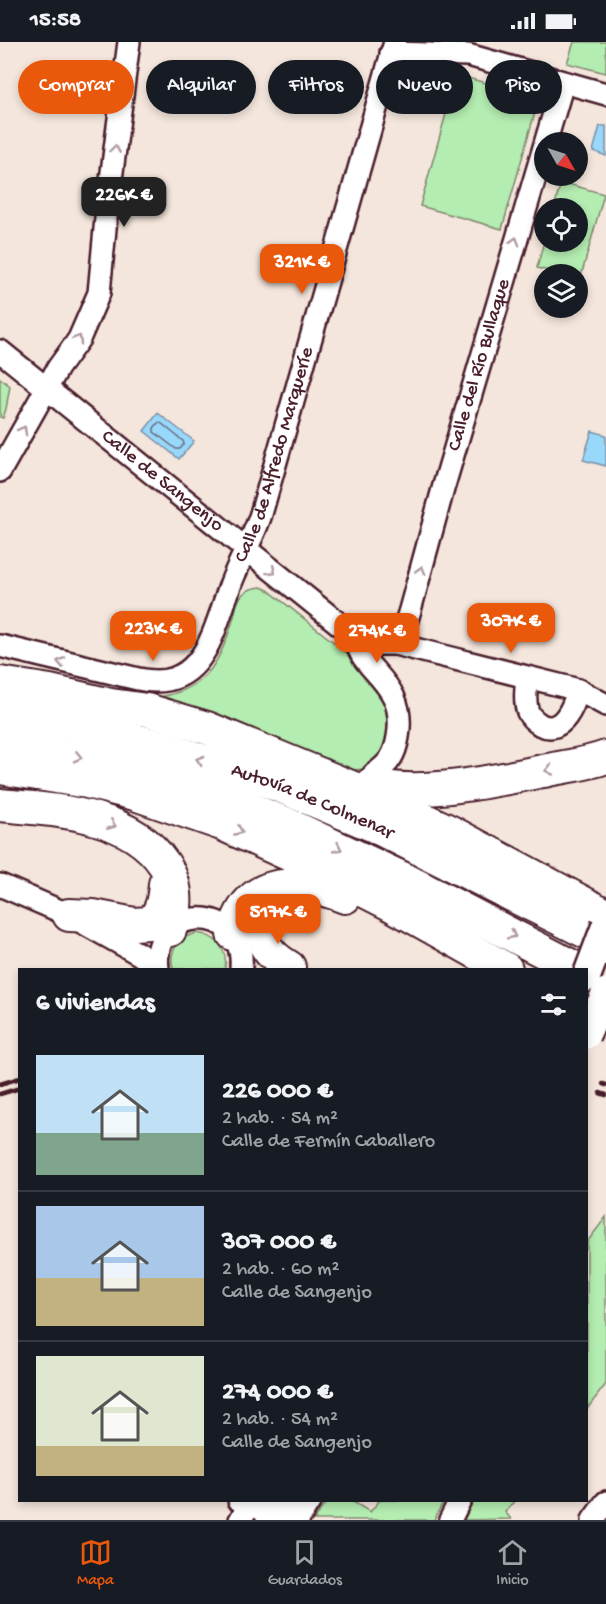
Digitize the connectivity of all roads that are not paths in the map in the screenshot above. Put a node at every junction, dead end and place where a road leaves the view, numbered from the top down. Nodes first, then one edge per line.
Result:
1 (129, 42) edge
2 (393, 48) edge
3 (460, 49) edge
4 (563, 83) junction
5 (606, 94) edge
6 (0, 351) edge
7 (47, 388) junction
8 (0, 471) edge
9 (246, 549) junction
10 (357, 637) junction
11 (395, 644) junction
12 (0, 646) edge
13 (527, 678) junction
14 (0, 683) edge
15 (578, 690) junction
16 (111, 705) junction
17 (606, 705) edge
18 (0, 712) edge
19 (207, 728) junction
20 (7, 743) edge
21 (606, 756) edge
22 (0, 768) edge
23 (374, 774) dead end
24 (0, 805) edge
25 (163, 862) junction
26 (0, 885) edge
27 (303, 886) junction
28 (69, 915) junction
29 (604, 917) edge
30 (568, 922) junction
31 (169, 932) junction
32 (236, 941) junction
33 (478, 955) junction
34 (158, 968) edge
35 (241, 968) edge
36 (297, 968) edge
37 (504, 968) edge
38 (592, 969) edge
39 (606, 991) edge
40 (588, 1009) edge
41 (588, 1012) edge
42 (606, 1022) edge
43 (588, 1031) edge
44 (299, 1502) edge
45 (459, 1502) edge
46 (606, 1502) edge
47 (264, 1511) edge
48 (450, 1520) edge
49 (593, 1520) edge

7 -> 1 street
2 - 3 street
2 - 9 street, Calle de Alfredo Marqueríe
3 - 4 street
4 - 5 street
11 -> 4 street, Calle del Río Bullaque
6 - 7 street, Calle de Sangenjo
8 -> 7 street
7 - 9 street, Calle de Sangenjo
9 -> 10 street, Calle de Sangenjo
9 -> 12 street, Calle de Alfredo Marqueríe
10 - 11 street, Calle de Sangenjo
10 - 23 street
11 - 13 street, Calle de Sangenjo
13 - 15 street, Calle de Sangenjo
13 - 15 street
14 - 16 highway
15 - 17 street, Calle de Sangenjo
16 - 19 highway
16 - 30 highway
30 -> 18 highway, Autovía de Colmenar
21 -> 19 highway
19 - 29 highway
20 -> 38 highway, Autovía de Colmenar
22 -> 33 highway
24 -> 25 highway
25 - 28 highway
25 - 31 highway
26 - 28 street
27 - 32 highway
27 - 33 highway
27 - 36 highway
28 - 31 street
28 - 34 street
29 - 38 main road, bridge
30 - 38 highway, Autovía de Colmenar
31 - 32 street
31 - 34 street
32 - 35 street
32 - 36 street
33 - 37 highway
39 - 40 street, bridge
39 - 43 main road, bridge
41 - 42 highway
44 - 47 main road
45 - 48 street
46 - 49 street

